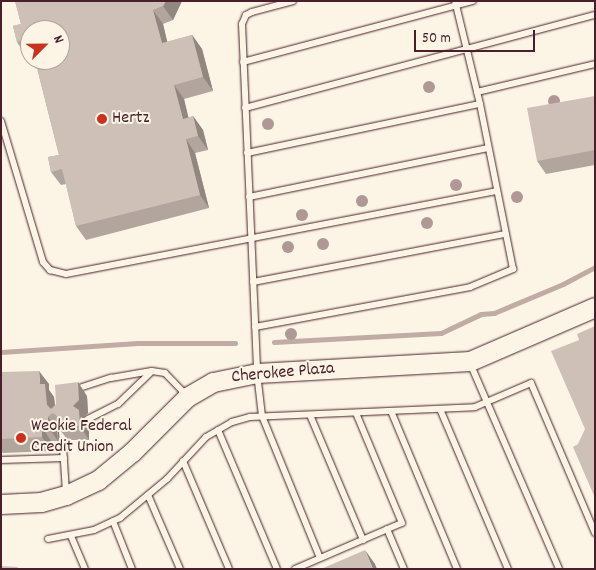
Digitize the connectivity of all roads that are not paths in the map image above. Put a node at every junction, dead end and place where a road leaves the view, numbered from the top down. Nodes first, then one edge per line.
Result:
1 (293, 1) edge
2 (473, 1) edge
3 (455, 4) edge
4 (595, 15) edge
5 (466, 49) junction
6 (243, 62) junction
7 (595, 64) edge
8 (477, 92) junction
9 (480, 104) junction
10 (245, 108) junction
11 (1, 121) edge
12 (488, 148) junction
13 (247, 152) junction
14 (496, 191) junction
15 (249, 197) junction
16 (505, 234) junction
17 (251, 238) junction
18 (253, 282) junction
19 (595, 308) edge
20 (255, 327) junction
21 (470, 362) junction
22 (152, 371) junction
23 (257, 373) junction
24 (68, 392) edge
25 (188, 397) junction
26 (488, 403) junction
27 (440, 409) junction
28 (391, 411) junction
29 (356, 413) junction
30 (310, 415) junction
31 (262, 416) junction
32 (88, 419) dead end
33 (218, 430) junction
34 (62, 432) edge
35 (64, 458) junction
36 (1, 460) edge
37 (183, 461) junction
38 (148, 495) junction
39 (66, 496) junction
40 (1, 504) edge
41 (113, 521) junction
42 (388, 529) junction
43 (595, 533) edge
44 (71, 536) junction
45 (48, 539) dead end
46 (363, 540) junction
47 (320, 558) junction
48 (85, 569) edge
49 (132, 569) edge
50 (180, 569) edge
51 (229, 569) edge
52 (277, 569) edge
53 (295, 569) edge
54 (404, 569) edge
55 (457, 569) edge
56 (508, 569) edge
57 (559, 569) edge

1 - 6 lane
2 - 3 lane
3 - 5 lane
3 - 6 lane
4 - 5 lane
5 - 8 lane
5 - 10 lane
6 - 10 lane
7 - 8 lane
8 - 9 lane
9 - 12 lane
9 - 13 lane
10 - 13 lane
11 - 17 lane
12 - 14 lane
12 - 15 lane
13 - 15 lane
14 - 16 lane
14 - 17 lane
15 - 17 lane
16 - 18 lane
16 - 20 lane
17 - 18 lane
18 - 20 lane
19 - 21 street, Cherokee Plaza
20 - 23 lane
21 - 23 street, Cherokee Plaza
21 - 26 lane
22 - 24 lane
22 - 25 lane
22 - 32 lane
23 - 25 street, Cherokee Plaza
23 - 31 lane
25 - 39 street, Cherokee Plaza
26 - 27 lane
26 - 43 lane
26 - 57 lane
27 - 28 lane
27 - 56 lane
28 - 29 lane
28 - 55 lane
29 - 30 lane
29 - 42 lane
30 - 31 lane
30 - 46 lane
31 - 33 lane
31 - 47 lane
33 - 37 lane
33 - 52 lane
34 - 35 lane
35 - 36 lane
35 - 39 lane
37 - 38 lane
37 - 51 lane
38 - 41 lane
38 - 50 lane
39 - 40 street, Cherokee Plaza
41 - 44 lane
41 - 49 lane
42 - 46 lane
42 - 54 lane
44 - 45 lane
44 - 48 lane
46 - 47 lane
47 - 53 lane

